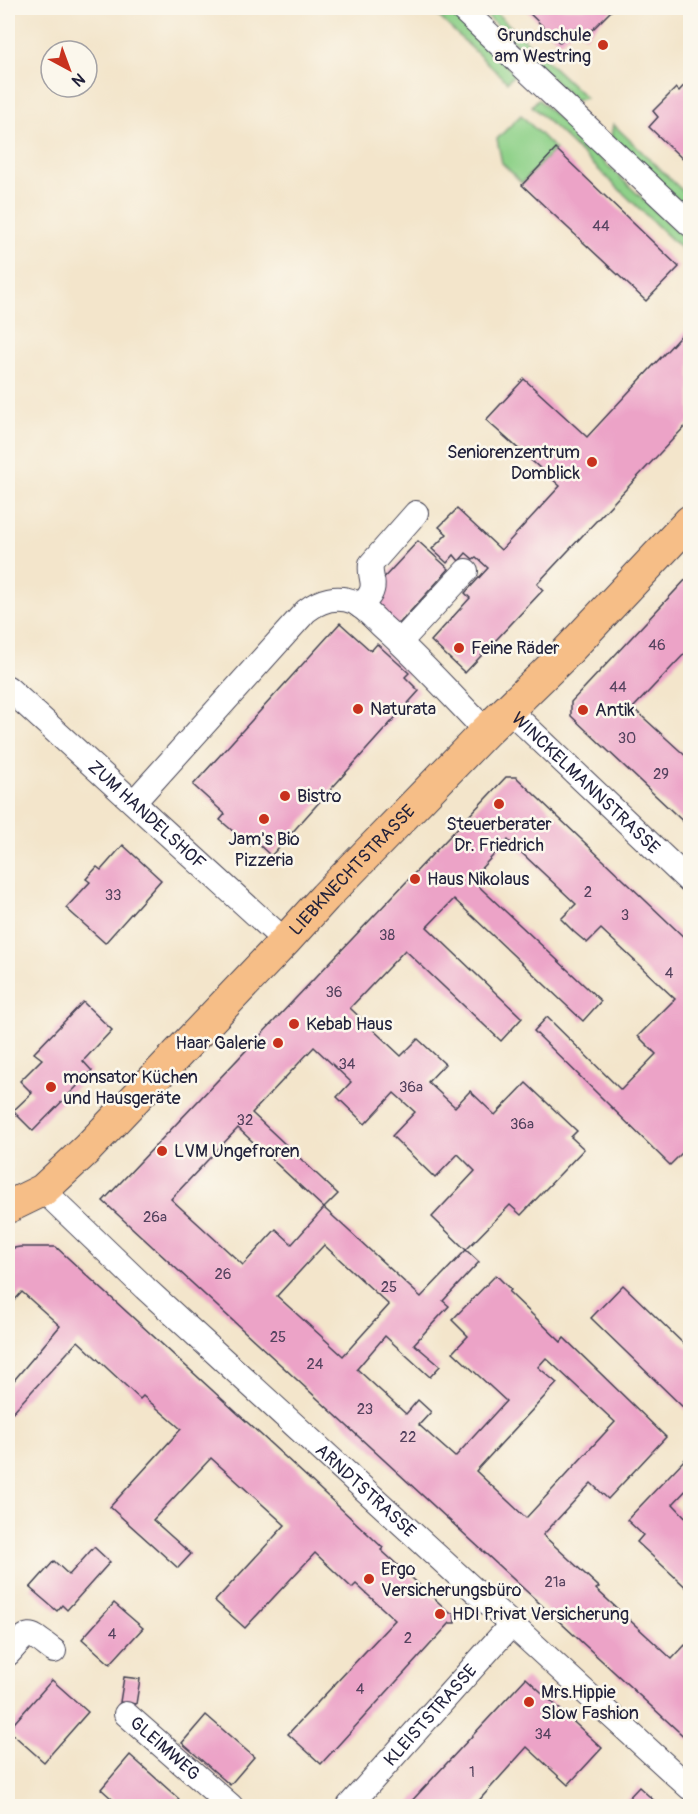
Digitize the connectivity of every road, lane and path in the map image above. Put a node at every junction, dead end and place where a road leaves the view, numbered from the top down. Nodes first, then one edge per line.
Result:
1 (461, 8) edge
2 (690, 224) edge
3 (416, 513) dead end
4 (690, 521) edge
5 (466, 571) dead end
6 (360, 606) junction
7 (400, 642) junction
8 (8, 688) edge
9 (509, 710) junction
10 (486, 731) junction
11 (134, 802) junction
12 (690, 882) edge
13 (285, 941) junction
14 (43, 1190) junction
15 (8, 1207) edge
16 (511, 1625) junction
17 (54, 1651) dead end
18 (8, 1654) edge
19 (126, 1713) dead end
20 (690, 1788) edge
21 (231, 1806) edge
22 (349, 1806) edge

1 - 2 street
3 - 6 street
4 - 9 main road, LIEBKNECHTSTRASSE
5 - 7 street
6 - 7 street
6 - 11 street
7 - 10 street
8 - 11 street, ZUM HANDELSHOF
9 - 10 main road, LIEBKNECHTSTRASSE
9 - 12 street, WINCKELMANNSTRASSE
10 - 13 main road, LIEBKNECHTSTRASSE
11 - 13 street, ZUM HANDELSHOF
13 - 14 main road, LIEBKNECHTSTRASSE
14 - 15 main road, LIEBKNECHTSTRASSE
14 - 16 street, ARNDTSTRASSE
16 - 20 street, ARNDTSTRASSE
16 - 22 street, KLEISTSTRASSE
17 - 18 street
19 - 21 street, GLEIMWEG

